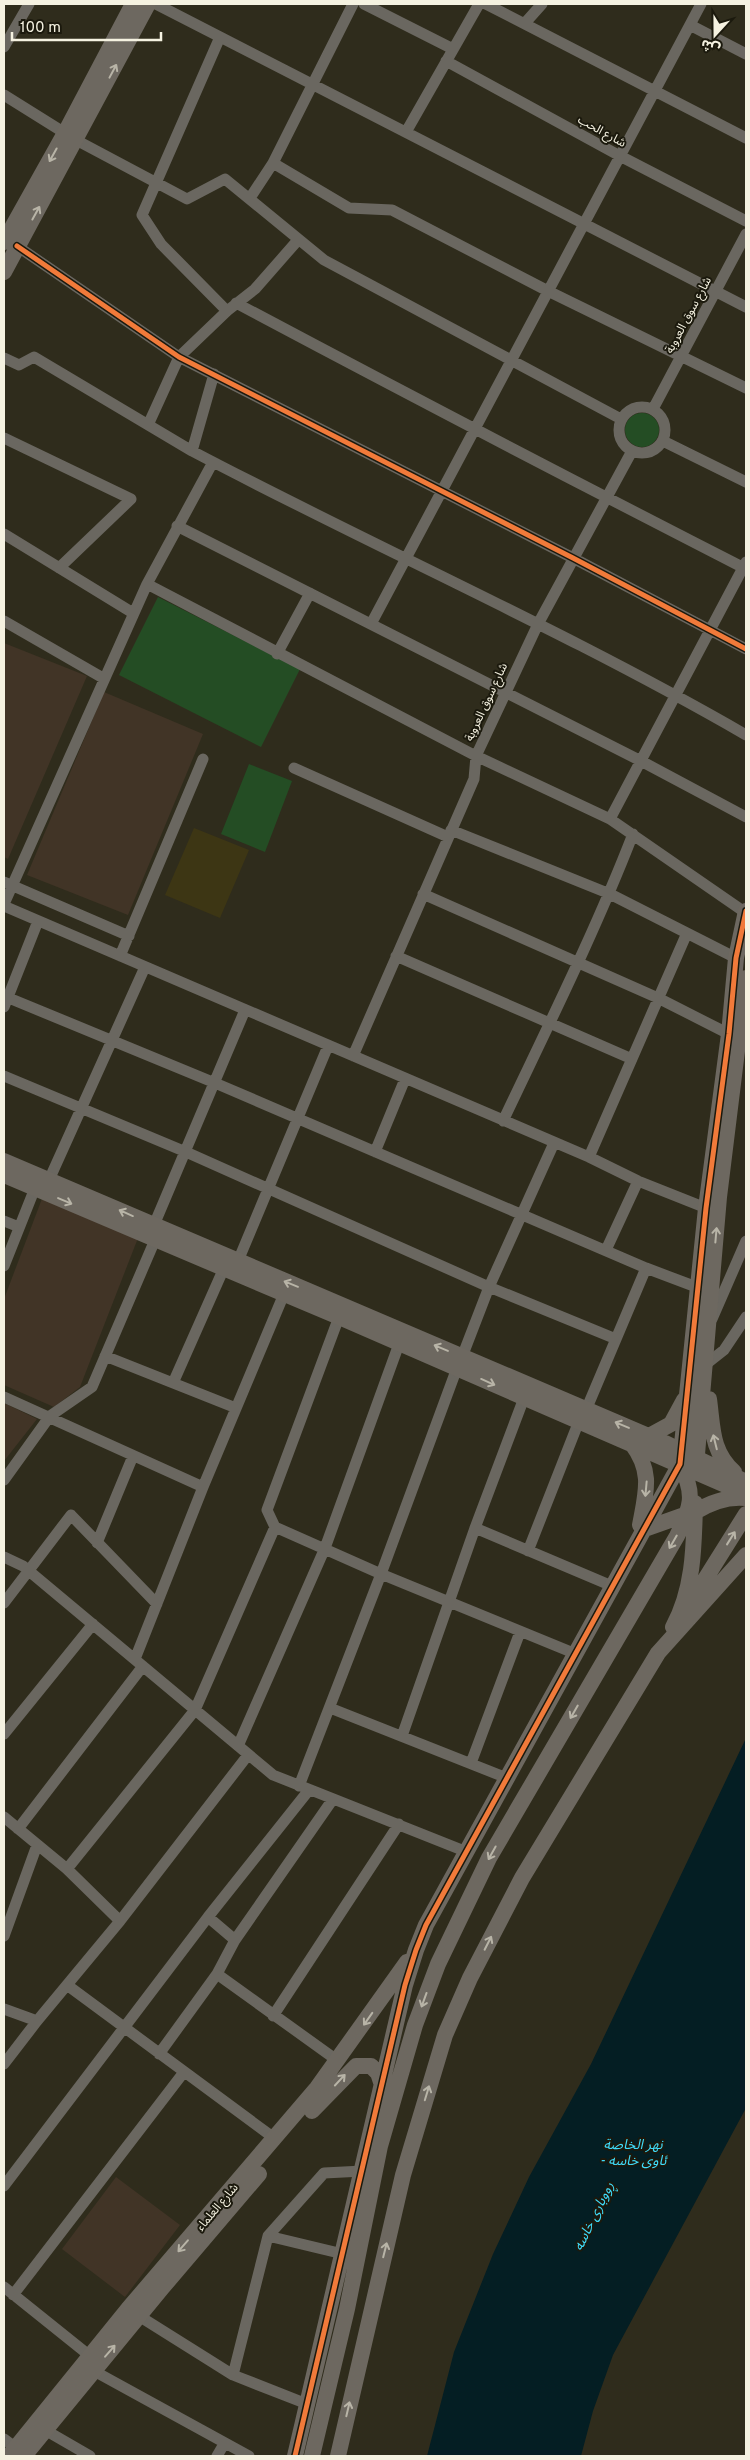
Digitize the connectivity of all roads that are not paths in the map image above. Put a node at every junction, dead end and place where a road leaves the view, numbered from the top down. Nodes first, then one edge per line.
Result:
1 (29, 4) edge
2 (133, 4) edge
3 (148, 4) edge
4 (156, 4) edge
5 (352, 4) edge
6 (479, 4) edge
7 (486, 4) edge
8 (542, 4) edge
9 (701, 4) edge
10 (371, 5) edge
11 (525, 23) junction
12 (690, 24) junction
13 (220, 36) junction
14 (4, 47) edge
15 (453, 49) junction
16 (746, 54) edge
17 (446, 61) junction
18 (312, 84) junction
19 (655, 90) junction
20 (4, 95) edge
21 (406, 132) junction
22 (71, 137) junction
23 (746, 138) edge
24 (620, 156) junction
25 (273, 163) junction
26 (155, 183) junction
27 (250, 198) junction
28 (746, 221) edge
29 (584, 224) junction
30 (746, 234) edge
31 (298, 240) junction
32 (11, 244) edge
33 (4, 272) edge
34 (548, 291) junction
35 (715, 291) junction
36 (236, 303) junction
37 (746, 307) edge
38 (226, 311) junction
39 (682, 356) junction
40 (179, 357) junction
41 (4, 358) edge
42 (511, 360) junction
43 (214, 374) junction
44 (746, 388) edge
45 (653, 409) junction
46 (621, 419) junction
47 (148, 425) junction
48 (475, 430) junction
49 (4, 438) edge
50 (663, 440) junction
51 (192, 451) junction
52 (632, 451) junction
53 (213, 462) junction
54 (746, 482) edge
55 (442, 490) junction
56 (608, 496) junction
57 (176, 526) junction
58 (4, 534) edge
59 (406, 558) junction
60 (573, 558) junction
61 (745, 567) edge
62 (59, 568) junction
63 (146, 584) junction
64 (310, 593) junction
65 (133, 613) junction
66 (4, 624) edge
67 (371, 624) junction
68 (538, 624) junction
69 (710, 631) junction
70 (746, 649) edge
71 (277, 654) junction
72 (103, 678) junction
73 (505, 694) junction
74 (676, 695) junction
75 (746, 736) edge
76 (476, 756) junction
77 (203, 759) dead end
78 (641, 761) junction
79 (294, 768) dead end
80 (746, 817) edge
81 (610, 818) junction
82 (449, 834) junction
83 (634, 834) junction
84 (8, 884) edge
85 (423, 894) junction
86 (610, 894) junction
87 (4, 905) edge
88 (746, 912) edge
89 (38, 921) junction
90 (687, 933) junction
91 (129, 936) junction
92 (120, 956) junction
93 (396, 956) junction
94 (736, 958) junction
95 (579, 963) junction
96 (145, 967) junction
97 (746, 978) edge
98 (658, 998) junction
99 (5, 1000) edge
100 (245, 1010) junction
101 (550, 1023) junction
102 (728, 1034) junction
103 (112, 1041) junction
104 (328, 1046) junction
105 (352, 1056) junction
106 (632, 1059) junction
107 (742, 1062) edge
108 (4, 1076) edge
109 (405, 1079) junction
110 (215, 1083) junction
111 (80, 1109) junction
112 (296, 1119) junction
113 (503, 1121) junction
114 (554, 1143) junction
115 (186, 1152) junction
116 (375, 1152) junction
117 (589, 1158) junction
118 (4, 1161) edge
119 (4, 1175) edge
120 (49, 1180) junction
121 (638, 1182) junction
122 (35, 1188) junction
123 (268, 1189) junction
124 (706, 1208) junction
125 (522, 1215) junction
126 (4, 1221) edge
127 (19, 1227) junction
128 (154, 1232) junction
129 (746, 1241) edge
130 (606, 1250) junction
131 (231, 1265) junction
132 (4, 1266) edge
133 (646, 1268) junction
134 (488, 1287) junction
135 (699, 1288) junction
136 (284, 1294) junction
137 (339, 1317) junction
138 (746, 1317) edge
139 (707, 1331) junction
140 (616, 1339) junction
141 (399, 1344) junction
142 (105, 1356) junction
143 (459, 1362) junction
144 (705, 1365) junction
145 (173, 1383) junction
146 (688, 1388) junction
147 (4, 1397) edge
148 (524, 1398) junction
149 (236, 1408) junction
150 (582, 1415) junction
151 (50, 1416) junction
152 (649, 1436) junction
153 (632, 1444) junction
154 (133, 1456) junction
155 (689, 1461) junction
156 (4, 1480) edge
157 (203, 1488) junction
158 (746, 1489) edge
159 (746, 1514) edge
160 (692, 1515) junction
161 (275, 1527) junction
162 (474, 1528) junction
163 (640, 1534) junction
164 (97, 1543) junction
165 (324, 1548) junction
166 (528, 1551) junction
167 (746, 1555) edge
168 (4, 1557) edge
169 (29, 1570) junction
170 (382, 1574) junction
171 (612, 1586) junction
172 (449, 1602) junction
173 (4, 1603) edge
174 (158, 1604) junction
175 (93, 1624) junction
176 (520, 1632) junction
177 (658, 1653) junction
178 (576, 1654) junction
179 (139, 1663) junction
180 (592, 1680) junction
181 (557, 1687) junction
182 (330, 1708) junction
183 (195, 1710) junction
184 (4, 1734) edge
185 (402, 1736) junction
186 (238, 1746) junction
187 (248, 1755) junction
188 (471, 1763) junction
189 (507, 1778) junction
190 (304, 1788) junction
191 (333, 1799) junction
192 (4, 1817) edge
193 (399, 1824) junction
194 (18, 1829) junction
195 (37, 1845) junction
196 (467, 1852) junction
197 (67, 1869) junction
198 (208, 1917) junction
199 (120, 1921) junction
200 (4, 1936) edge
201 (236, 1940) junction
202 (416, 1950) junction
203 (217, 1974) junction
204 (67, 1985) junction
205 (4, 2009) edge
206 (273, 2016) junction
207 (37, 2021) junction
208 (125, 2028) junction
209 (159, 2054) junction
210 (338, 2061) junction
211 (4, 2064) edge
212 (184, 2072) junction
213 (381, 2082) junction
214 (274, 2138) junction
215 (374, 2145) junction
216 (362, 2171) junction
217 (4, 2186) edge
218 (268, 2236) junction
219 (343, 2254) junction
220 (4, 2287) edge
221 (13, 2295) junction
222 (348, 2309) junction
223 (369, 2314) junction
224 (139, 2316) junction
225 (92, 2363) junction
226 (233, 2375) junction
227 (307, 2404) junction
228 (45, 2430) junction
229 (224, 2444) junction
230 (13, 2450) edge
231 (90, 2456) edge
232 (217, 2456) edge
233 (249, 2456) edge
234 (295, 2456) edge
235 (312, 2456) edge
236 (338, 2456) edge

1 - 14 street
2 - 22 street
22 -> 3 street
4 - 13 street
5 - 18 street
6 - 15 street
7 - 11 street
8 - 11 street
9 - 12 street
10 - 15 street
11 - 19 street
12 - 16 street
12 - 19 street
13 - 18 street
13 - 26 street
15 - 17 street
17 - 21 street
17 - 24 street, شارع الحب
18 - 21 street
18 - 25 street
19 - 23 street
19 - 24 street
20 - 22 street
21 - 29 street
22 - 26 street
22 - 32 street
24 - 28 street, شارع الحب
24 - 29 street
25 - 27 street
25 - 34 street
26 - 27 street
26 - 38 street
27 - 31 street
29 - 34 street
29 - 35 street
30 - 35 street, شارع سوق العروبة
31 - 36 street
31 - 42 street
32 - 33 street
32 - 40 street
34 - 39 street
34 - 42 street
35 - 37 street
35 - 39 street, شارع سوق العروبة
36 - 38 street
36 - 48 street
38 - 40 street
39 - 44 street
39 - 45 street, شارع سوق العروبة
40 - 43 street
40 - 47 street
41 - 47 street
42 - 46 street
42 - 48 street
43 - 51 street
43 - 55 street
45 - 46 street
45 - 50 street
46 - 52 street
47 - 51 street
48 - 55 street
48 - 56 street
49 - 62 street
50 - 52 street
50 - 54 street
51 - 53 street
52 - 56 street, شارع سوق العروبة
53 - 57 street
53 - 59 street
55 - 59 street
55 - 60 street
56 - 60 street, شارع سوق العروبة
56 - 61 street
57 - 63 street
57 - 64 street
58 - 62 street
59 - 67 street
59 - 68 street
60 - 68 street, شارع سوق العروبة
60 - 69 street
61 - 69 street
62 - 65 street
63 - 65 street
63 - 71 street
64 - 67 street
64 - 71 street
65 - 72 street
66 - 72 street
67 - 73 street
68 - 73 street, شارع سوق العروبة
68 - 74 street
69 - 70 street
69 - 74 street
71 - 76 street
72 - 84 street
73 - 76 street, شارع سوق العروبة
73 - 78 street
74 - 75 street
74 - 78 street
76 - 81 street
76 - 82 street, شارع سوق العروبة
77 - 91 street
78 - 80 street
78 - 81 street
79 - 82 street
81 - 83 street
82 - 85 street, شارع سوق العروبة
82 - 86 street
83 - 86 street
83 - 88 street
84 - 87 street
84 - 91 street
85 - 93 street, شارع سوق العروبة
85 - 95 street
86 - 90 street
86 - 95 street
87 - 89 street
88 - 94 street
89 - 92 street
89 - 99 street
90 - 94 street
90 - 98 street
91 - 92 street
92 - 96 street
93 - 101 street
93 - 105 street, شارع سوق العروبة
94 - 102 street
95 - 98 street
95 - 101 street
96 - 100 street
96 - 103 street
97 - 107 street
98 - 102 street
98 - 106 street
99 - 103 street
100 - 104 street
100 - 110 street
101 - 106 street
101 - 113 street
102 - 124 street
103 - 110 street
103 - 111 street
104 - 105 street
104 - 112 street
105 - 109 street
106 - 117 street
139 -> 107 street
108 - 111 street
109 - 113 street
109 - 116 street
110 - 112 street
110 - 115 street
111 - 115 street
111 - 120 street
112 - 116 street
112 - 123 street
113 - 114 street
114 - 117 street
114 - 125 street
115 - 123 street
115 - 128 street
116 - 125 street
117 - 121 street
118 - 120 street
119 - 122 street
128 -> 120 street
121 - 124 street
121 - 130 street
122 - 127 street
122 -> 128 street
123 - 131 street
123 - 134 street
124 - 135 street
125 - 130 street
125 - 134 street
126 - 127 street
127 - 132 street
128 - 131 street
128 - 142 street
129 - 139 street
130 - 133 street
131 - 136 street
143 -> 131 street
131 - 145 street
133 - 135 street
133 - 140 street
134 - 140 street
134 - 143 street
135 - 146 street
136 - 137 street
136 - 149 street
137 - 141 street
137 - 161 street
138 - 144 street
139 - 144 street
140 - 150 street
141 - 143 street
141 - 165 street
142 - 145 street
142 - 151 street
143 -> 148 street
143 - 150 street
143 - 170 street
144 - 155 street
158 -> 144 street
145 - 149 street
146 - 152 street
146 - 155 street
147 - 151 street
148 - 150 street
148 - 162 street
149 - 157 street
152 -> 150 street
150 - 153 street
150 - 166 street
151 - 154 street
151 - 156 street
152 - 155 street
153 - 155 street
153 -> 163 street
154 - 157 street
154 - 164 street
155 - 158 street
155 - 160 street
155 - 163 street
157 - 174 street
158 - 160 street
177 -> 159 street
160 - 163 street
160 - 177 street
160 -> 180 street
161 - 165 street
161 - 183 street
162 - 166 street
162 - 172 street
163 - 171 street
164 - 169 street
164 - 174 street
165 - 170 street
165 - 186 street
166 - 171 street
167 - 177 street
168 - 169 street
169 - 173 street
169 - 175 street
170 - 172 street
170 - 182 street
171 - 178 street
172 - 176 street
172 - 185 street
174 - 179 street
175 - 179 street
175 - 184 street
176 - 178 street
176 - 188 street
223 -> 177 street
178 - 181 street
179 - 183 street
179 - 194 street
180 - 181 street
180 -> 215 street
181 - 189 street
182 - 185 street
182 - 190 street
183 - 186 street
183 - 197 street
185 - 188 street
186 - 187 street
187 - 190 street
187 - 199 street
188 - 189 street
189 - 196 street
190 - 191 street
190 - 198 street
191 - 193 street
191 - 201 street
192 - 194 street
193 - 196 street
193 - 206 street
194 - 195 street
195 - 197 street
195 - 200 street
196 - 202 street
197 - 199 street
198 - 201 street
198 - 208 street
199 - 204 street
201 - 203 street
202 -> 210 street, شارع العلماء
202 - 213 street
203 - 206 street
203 - 209 street
204 - 207 street
204 - 208 street
205 - 207 street
206 - 210 street
207 - 211 street
208 - 209 street
208 - 217 street
209 - 212 street
210 - 214 street, شارع العلماء
212 - 214 street
212 - 221 street
213 - 215 street
224 -> 213 street, شارع العلماء
214 -> 225 street, شارع العلماء
215 - 216 street
215 - 222 street
216 - 218 street
216 - 219 street
218 - 219 street
218 - 226 street
219 - 227 street
220 - 221 street
221 - 225 street
222 - 223 street
222 - 235 street
236 -> 223 street
225 -> 224 street, شارع العلماء
224 - 226 street
225 - 228 street, شارع العلماء
225 - 229 street
225 - 230 street, شارع العلماء
226 - 227 street
227 - 234 street
228 - 230 street, شارع العلماء
228 - 231 street
229 - 232 street
229 - 233 street

